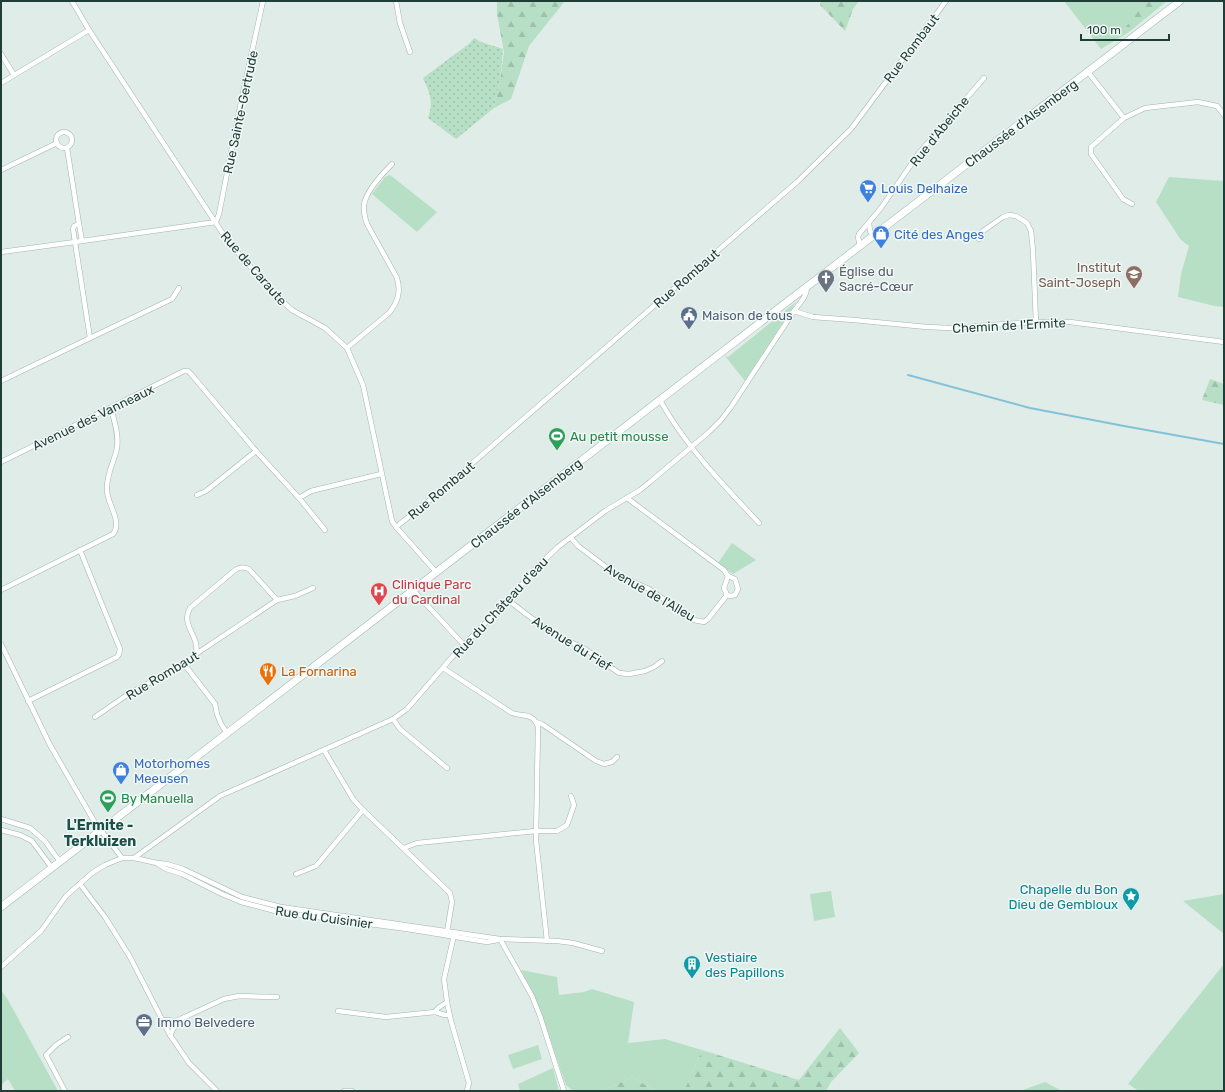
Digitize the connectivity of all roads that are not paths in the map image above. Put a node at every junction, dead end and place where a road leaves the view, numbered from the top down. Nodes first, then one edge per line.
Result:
1 (72, 1) edge
2 (263, 1) edge
3 (396, 1) edge
4 (946, 1) edge
5 (1180, 1) edge
6 (90, 30) junction
7 (410, 52) dead end
8 (1, 54) edge
9 (1088, 72) junction
10 (14, 76) junction
11 (984, 78) dead end
12 (1, 83) edge
13 (1224, 115) edge
14 (1124, 118) junction
15 (57, 143) junction
16 (67, 148) junction
17 (392, 164) dead end
18 (1, 170) edge
19 (1132, 204) dead end
20 (216, 222) junction
21 (869, 223) junction
22 (79, 224) junction
23 (874, 236) junction
24 (979, 239) dead end
25 (82, 241) junction
26 (76, 242) junction
27 (860, 246) junction
28 (1, 252) edge
29 (807, 286) junction
30 (179, 288) dead end
31 (794, 310) junction
32 (1036, 322) junction
33 (90, 338) junction
34 (1224, 342) edge
35 (347, 348) junction
36 (1, 381) edge
37 (660, 400) junction
38 (111, 408) junction
39 (692, 447) junction
40 (256, 451) junction
41 (1, 462) edge
42 (381, 474) junction
43 (197, 495) dead end
44 (299, 498) junction
45 (627, 498) junction
46 (759, 523) dead end
47 (396, 527) junction
48 (325, 530) dead end
49 (571, 538) junction
50 (80, 550) junction
51 (436, 572) junction
52 (728, 576) junction
53 (313, 588) dead end
54 (1, 590) edge
55 (413, 590) junction
56 (727, 595) junction
57 (277, 600) junction
58 (508, 600) junction
59 (1, 644) edge
60 (464, 645) junction
61 (196, 654) junction
62 (662, 661) dead end
63 (184, 664) junction
64 (444, 668) junction
65 (28, 701) junction
66 (95, 717) dead end
67 (393, 719) junction
68 (537, 724) junction
69 (227, 733) junction
70 (324, 750) junction
71 (617, 757) dead end
72 (447, 768) dead end
73 (571, 796) dead end
74 (363, 810) junction
75 (1, 819) edge
76 (1, 830) edge
77 (100, 830) junction
78 (536, 832) junction
79 (404, 848) junction
80 (122, 858) junction
81 (134, 858) junction
82 (60, 862) junction
83 (157, 863) junction
84 (52, 868) junction
85 (296, 874) dead end
86 (80, 884) junction
87 (1, 907) edge
88 (447, 930) junction
89 (454, 934) junction
90 (446, 936) junction
91 (500, 939) junction
92 (547, 941) junction
93 (602, 951) dead end
94 (1, 967) edge
95 (277, 997) dead end
96 (447, 1002) junction
97 (338, 1011) dead end
98 (435, 1012) junction
99 (450, 1015) junction
100 (162, 1021) junction
101 (176, 1021) junction
102 (170, 1035) junction
103 (68, 1036) dead end
104 (65, 1091) edge
105 (217, 1091) edge
106 (344, 1091) edge
107 (352, 1091) edge
108 (467, 1091) edge
109 (564, 1091) edge

1 - 6 street, Rue de Caraute
2 - 20 street, Rue Sainte-Gertrude
3 - 7 street
4 - 47 street, Rue Rombaut
5 - 9 main road, Chaussée d'Alsemberg
6 - 10 street
6 - 20 street, Rue de Caraute
8 - 10 street
9 - 14 street
9 - 23 main road, Chaussée d'Alsemberg
10 - 12 street
11 - 21 street, Rue d'Abeiche
13 - 14 street
14 - 19 street
15 - 16 street
15 - 16 street
15 - 18 street
16 - 22 street
17 - 35 street
20 - 25 street
20 - 35 street, Rue de Caraute
21 - 23 street
21 - 27 street, Rue d'Abeiche
22 - 25 street
22 - 26 street
23 - 27 main road, Chaussée d'Alsemberg
24 - 32 street
25 - 26 street
26 - 28 street
26 - 33 street
27 - 29 main road, Chaussée d'Alsemberg
29 - 31 street, Rue du Château d'eau
29 - 37 main road, Chaussée d'Alsemberg
30 - 33 street
31 - 32 street, Chemin de l'Ermite
31 - 39 street, Rue du Château d'eau
32 - 34 street, Chemin de l'Ermite
33 - 36 street
35 - 42 street, Rue de Caraute
37 - 39 street
37 - 51 main road, Chaussée d'Alsemberg
38 - 40 street, Avenue des Vanneaux
38 - 41 street, Avenue des Vanneaux
38 - 50 street
39 - 45 street, Rue du Château d'eau
39 - 46 street
40 - 43 street
40 - 44 street
42 - 44 street
42 - 47 street, Rue de Caraute
44 - 48 street
45 - 49 street, Rue du Château d'eau
45 - 52 street, Avenue de l'Alleu
47 - 51 street, Rue de Caraute
49 - 56 street, Avenue de l'Alleu
49 - 58 street, Rue du Château d'eau
50 - 54 street
50 - 65 street
51 - 55 main road, Chaussée d'Alsemberg
52 - 56 street
52 - 56 street, Avenue de l'Alleu
53 - 57 street, Rue Rombaut
55 - 60 street
55 - 69 main road, Chaussée d'Alsemberg
57 - 61 street, Rue Rombaut
57 - 61 street
58 - 60 street, Rue du Château d'eau
58 - 62 street, Avenue du Fief
59 - 65 street
60 - 64 street, Rue du Château d'eau
61 - 63 street, Rue Rombaut
63 - 66 street, Rue Rombaut
63 - 69 street
64 - 67 street, Rue du Château d'eau
64 - 68 street
65 - 77 street
67 - 70 street, Rue du Château d'eau
67 - 72 street
68 - 71 street
68 - 78 street
69 - 77 main road, Chaussée d'Alsemberg
70 - 74 street
70 - 81 street, Rue du Château d'eau
73 - 78 street
74 - 79 street
74 - 85 street
75 - 82 street
76 - 84 street
77 - 80 street
77 - 82 main road, Chaussée d'Alsemberg
78 - 79 street
78 - 92 street
79 - 88 street
80 - 81 street, Rue du Cuisinier
80 - 86 street
81 - 83 street, Rue du Cuisinier
82 - 84 main road, Chaussée d'Alsemberg
83 - 88 street, Rue du Cuisinier
83 - 90 street, Rue du Cuisinier
84 - 87 main road, Chaussée d'Alsemberg
86 - 94 street
86 - 100 street
88 - 89 street, Rue du Cuisinier
88 - 90 street
89 - 90 street, Rue du Cuisinier
89 - 91 street, Rue du Cuisinier
89 - 96 street
91 - 92 street, Rue du Cuisinier
91 - 109 street
92 - 93 street, Rue du Cuisinier
95 - 101 street
96 - 98 street
96 - 99 street
97 - 98 street
98 - 99 street
99 - 108 street
100 - 101 street
100 - 102 street
101 - 102 street
102 - 105 street
103 - 104 street
106 - 107 street

